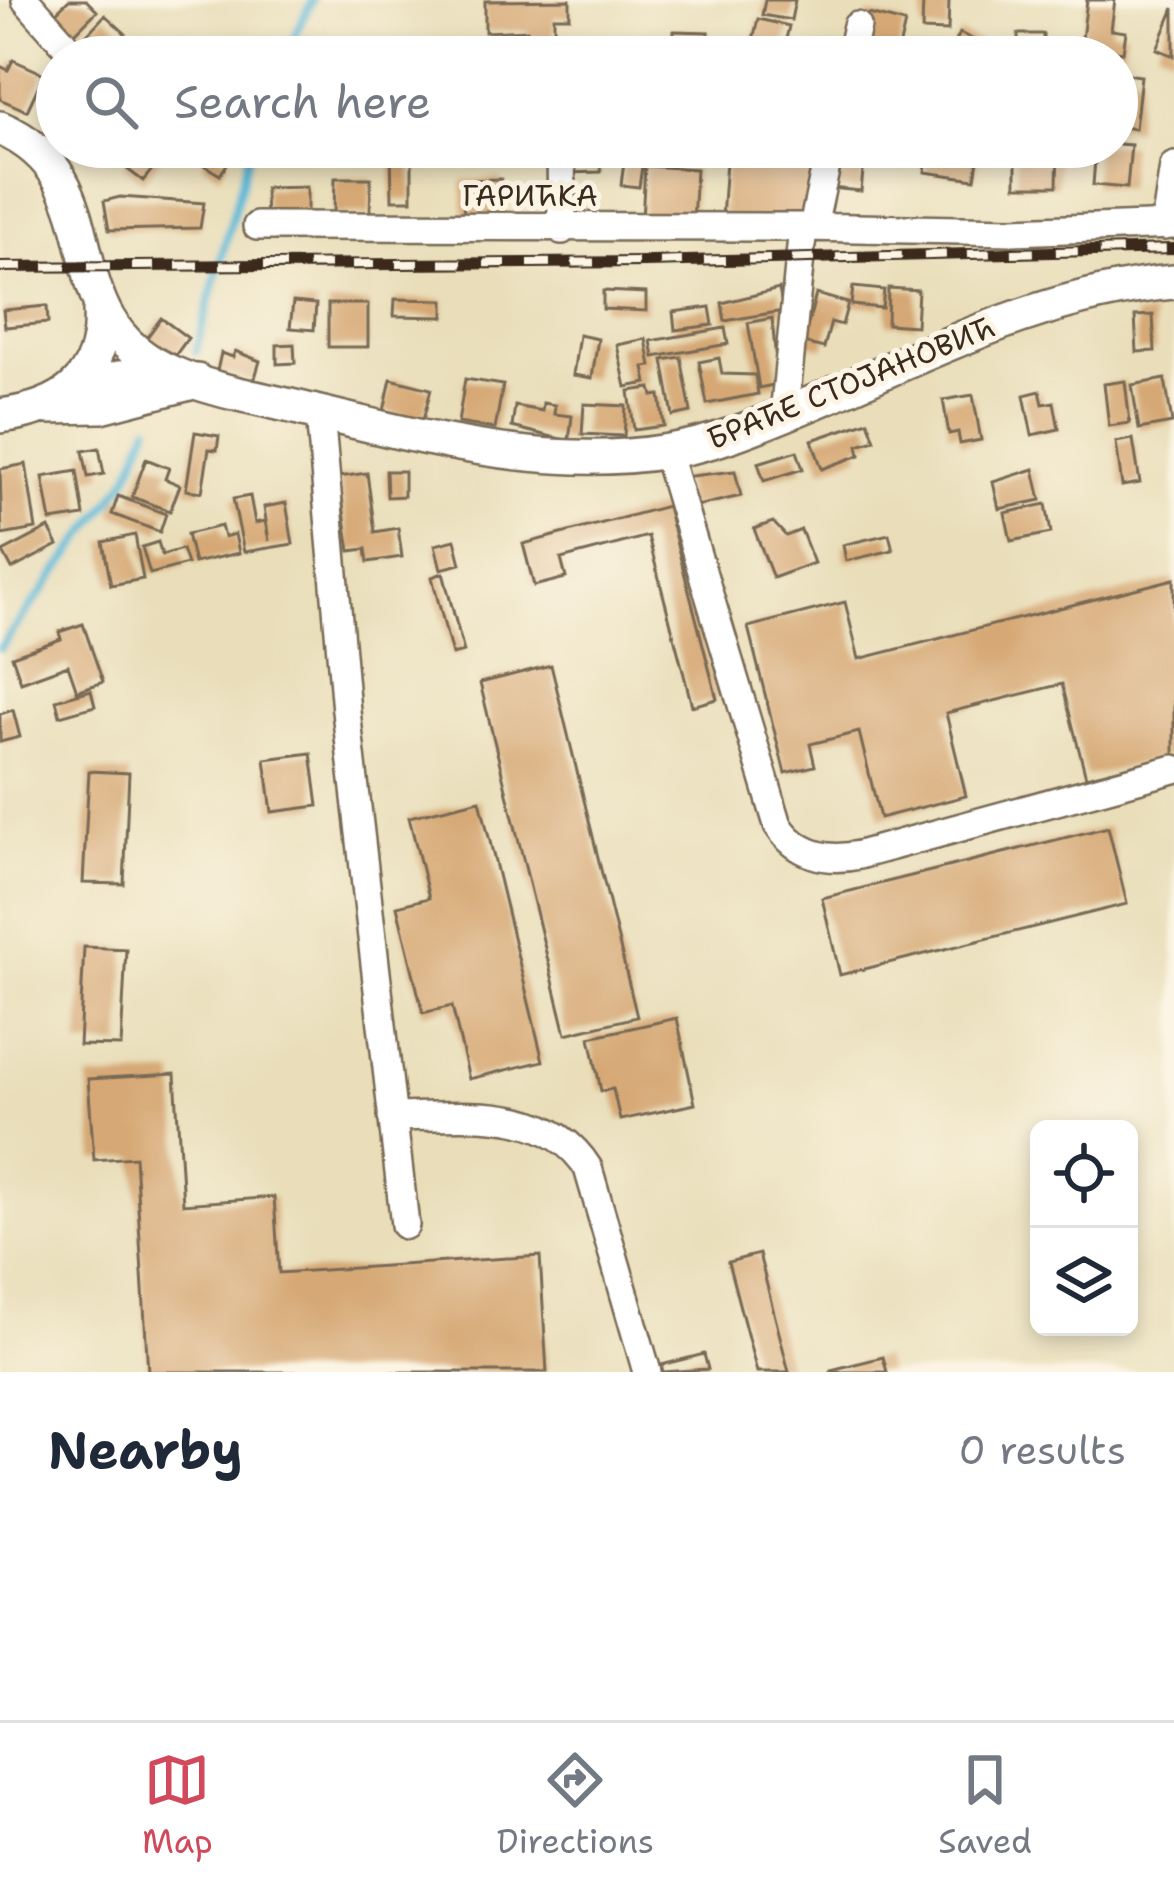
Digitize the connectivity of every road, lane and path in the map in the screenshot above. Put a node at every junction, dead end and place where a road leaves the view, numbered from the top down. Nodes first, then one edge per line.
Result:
1 (26, 0) edge
2 (857, 26) dead end
3 (58, 36) edge
4 (855, 36) edge
5 (0, 128) edge
6 (36, 149) edge
7 (1174, 166) edge
8 (57, 168) edge
9 (561, 168) edge
10 (824, 168) edge
11 (257, 226) dead end
12 (1169, 226) edge
13 (808, 227) junction
14 (562, 230) junction
15 (1174, 282) edge
16 (100, 311) junction
17 (185, 378) junction
18 (57, 400) junction
19 (320, 413) junction
20 (784, 415) junction
21 (0, 416) edge
22 (666, 451) junction
23 (1174, 770) edge
24 (392, 1118) junction
25 (405, 1225) dead end
26 (647, 1372) edge

1 - 3 street
2 - 4 street
5 - 6 main road, БРАЋЕ СТОЈАНОВИЋ
7 - 12 street
8 - 16 main road, БРАЋЕ СТОЈАНОВИЋ
9 - 14 street
10 - 13 street
11 - 14 street, ГАРИЋКА
12 - 13 street, ГАРИЋКА
13 - 14 street, ГАРИЋКА
13 - 20 street
15 - 20 main road, БРАЋЕ СТОЈАНОВИЋ
16 - 17 main road, БРАЋЕ СТОЈАНОВИЋ
16 - 18 main road
17 - 18 main road
17 - 19 main road, БРАЋЕ СТОЈАНОВИЋ
18 - 21 main road
19 - 22 main road, БРАЋЕ СТОЈАНОВИЋ
19 - 24 street
20 - 22 main road, БРАЋЕ СТОЈАНОВИЋ
22 - 23 street
24 - 25 street
24 - 26 street

